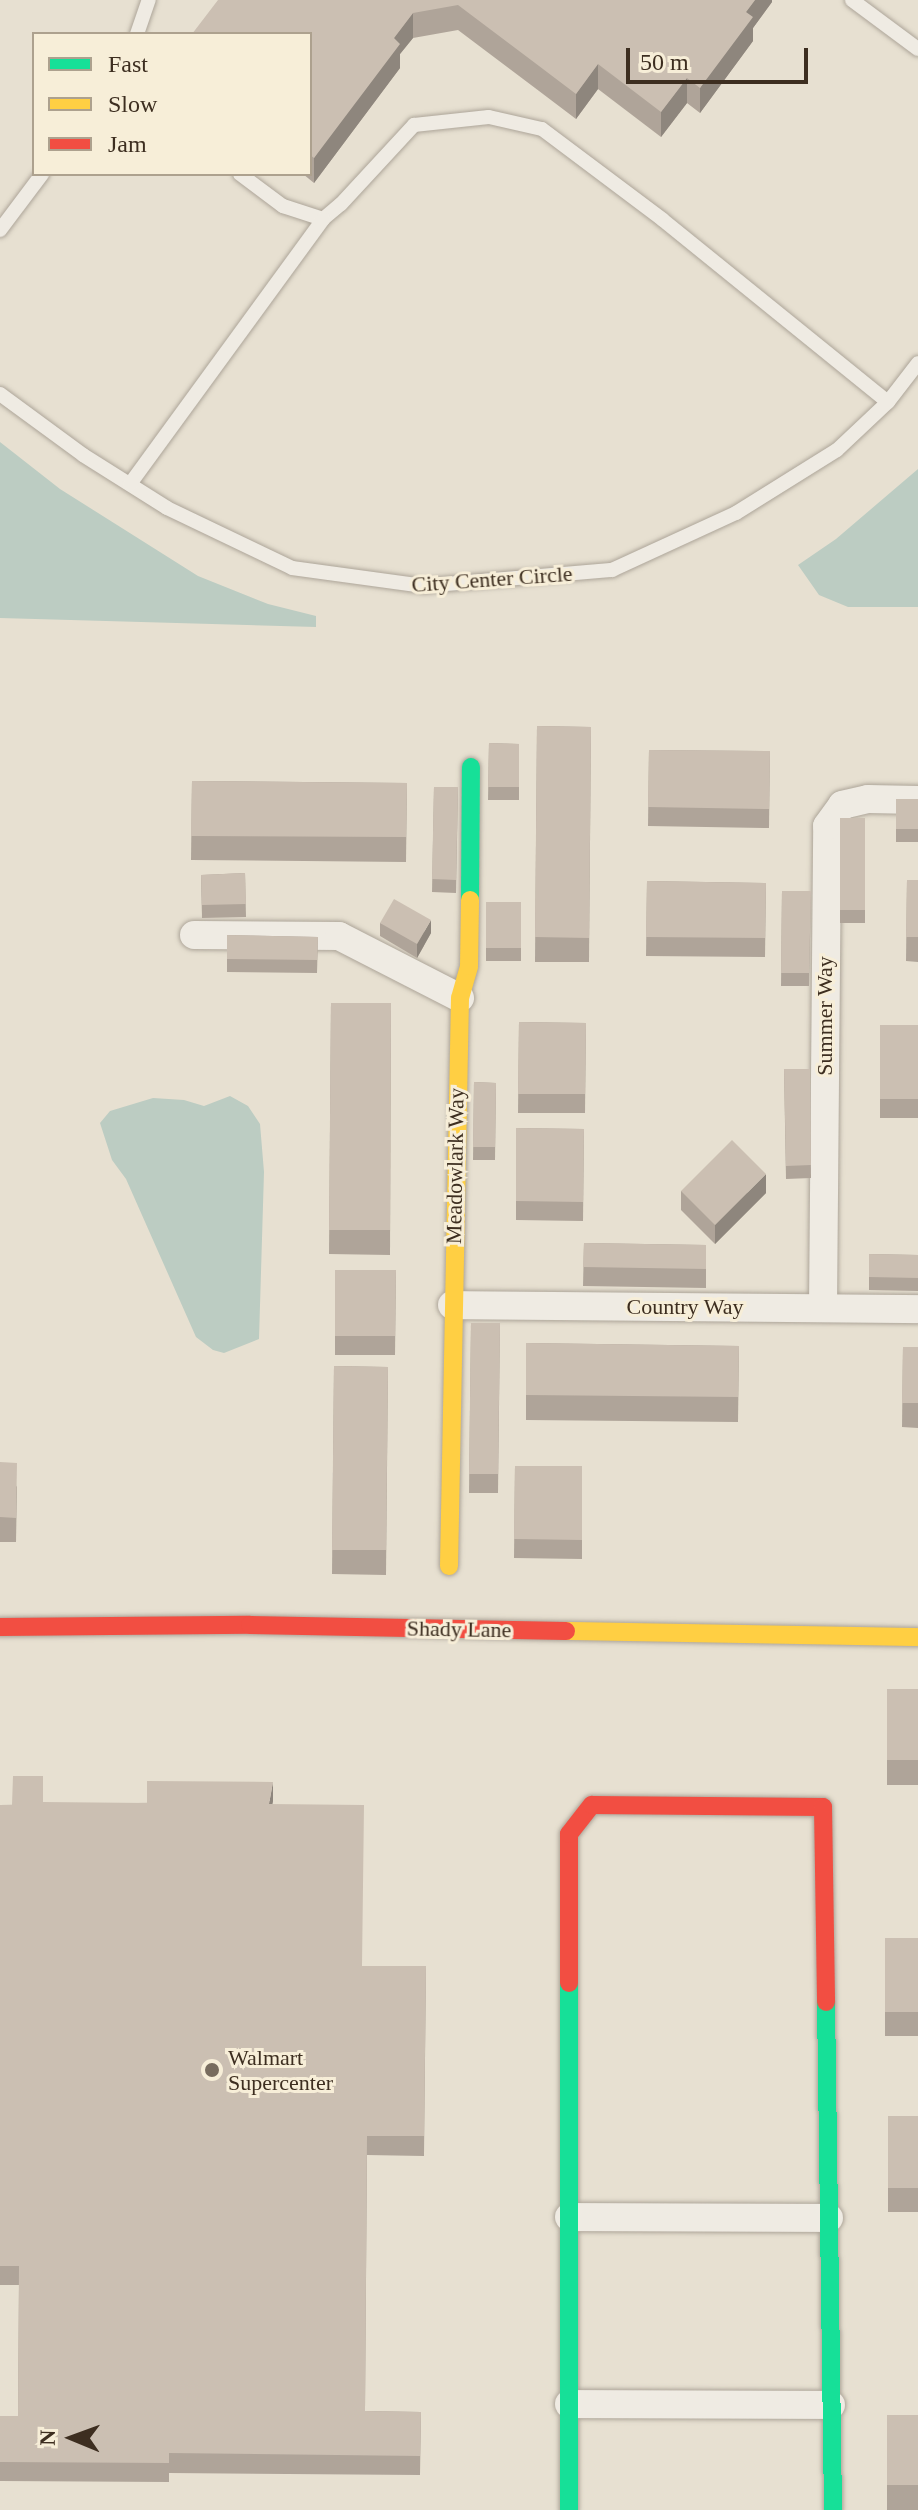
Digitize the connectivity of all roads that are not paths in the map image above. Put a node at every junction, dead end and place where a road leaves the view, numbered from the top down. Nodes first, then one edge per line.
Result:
1 (149, 0) edge
2 (852, 0) edge
3 (138, 32) edge
4 (918, 49) edge
5 (40, 176) edge
6 (243, 176) edge
7 (323, 219) junction
8 (0, 230) edge
9 (918, 363) edge
10 (0, 394) edge
11 (888, 402) junction
12 (130, 484) junction
13 (471, 767) dead end
14 (918, 800) edge
15 (194, 935) dead end
16 (460, 998) junction
17 (452, 1305) junction
18 (823, 1308) junction
19 (918, 1309) edge
20 (449, 1566) dead end
21 (0, 1627) edge
22 (918, 1637) edge
23 (569, 2217) junction
24 (829, 2218) junction
25 (569, 2404) junction
26 (831, 2405) junction
27 (569, 2510) edge
28 (833, 2510) edge

1 - 3 lane
2 - 4 lane
5 - 8 lane
6 - 7 lane
7 - 11 lane
7 - 12 lane
9 - 11 lane, City Center Circle
10 - 12 lane, City Center Circle
11 - 12 lane, City Center Circle
13 - 16 street, Meadowlark Way
14 - 18 street, Summer Way
15 - 16 street
16 - 17 street, Meadowlark Way
17 - 18 street, Country Way
17 - 20 street, Meadowlark Way
18 - 19 street, Country Way
21 - 22 street, Shady Lane
23 - 24 street
23 - 24 street
23 - 25 street
24 - 26 street
25 - 26 street
25 - 27 street
26 - 28 street

